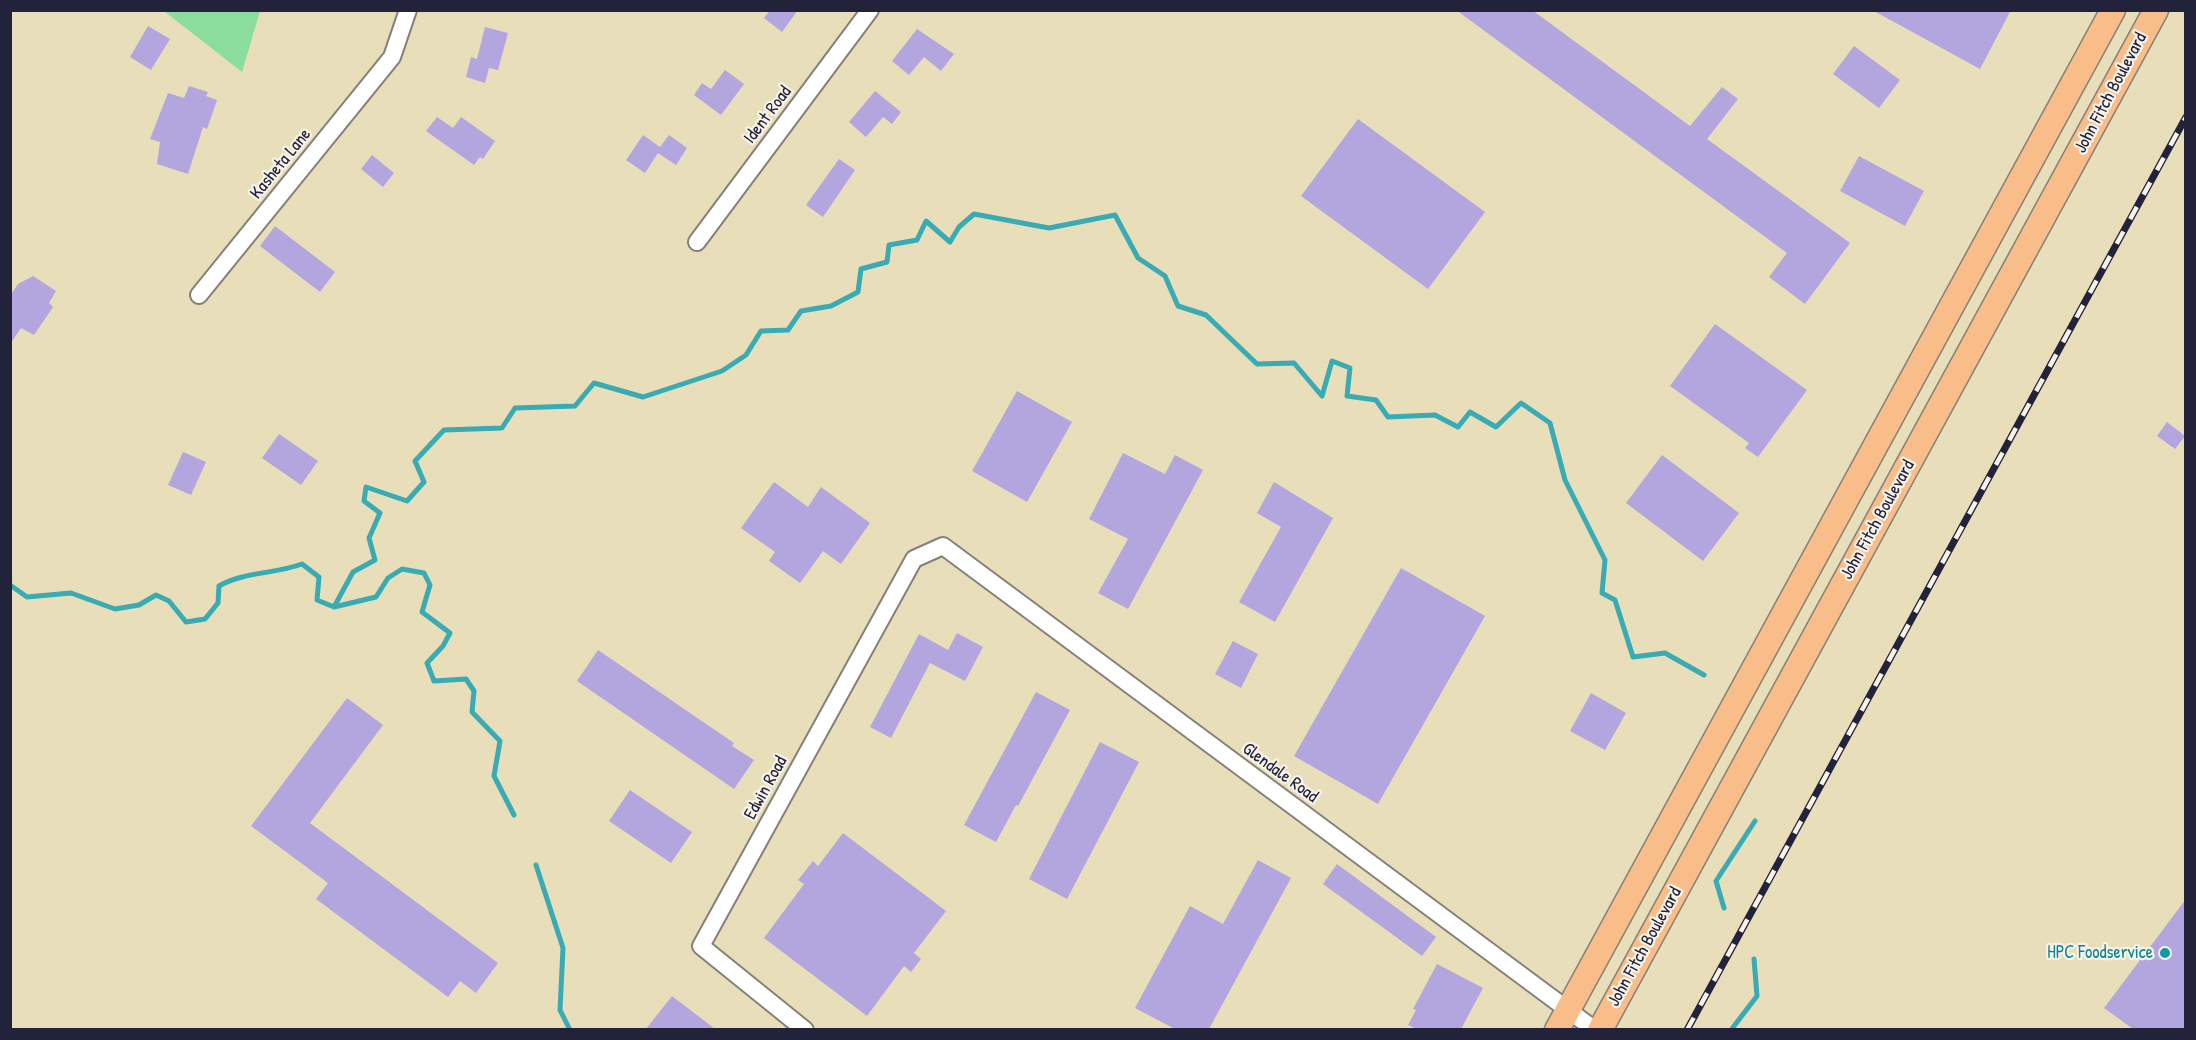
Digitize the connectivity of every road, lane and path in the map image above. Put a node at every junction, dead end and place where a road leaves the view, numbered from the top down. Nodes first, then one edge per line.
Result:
1 (408, 10) edge
2 (870, 10) edge
3 (2113, 10) edge
4 (2156, 10) edge
5 (697, 243) dead end
6 (199, 295) dead end
7 (943, 546) joint
8 (1563, 1020) edge
9 (805, 1029) edge
10 (1595, 1029) edge
11 (1600, 1029) edge

1 - 6 street, Kasheta Lane
2 - 5 street, Ident Road
3 - 8 highway, John Fitch Boulevard
4 - 11 highway, John Fitch Boulevard
7 - 8 street, Glendale Road
7 - 9 street, Edwin Road
8 - 10 street, Glendale Road

